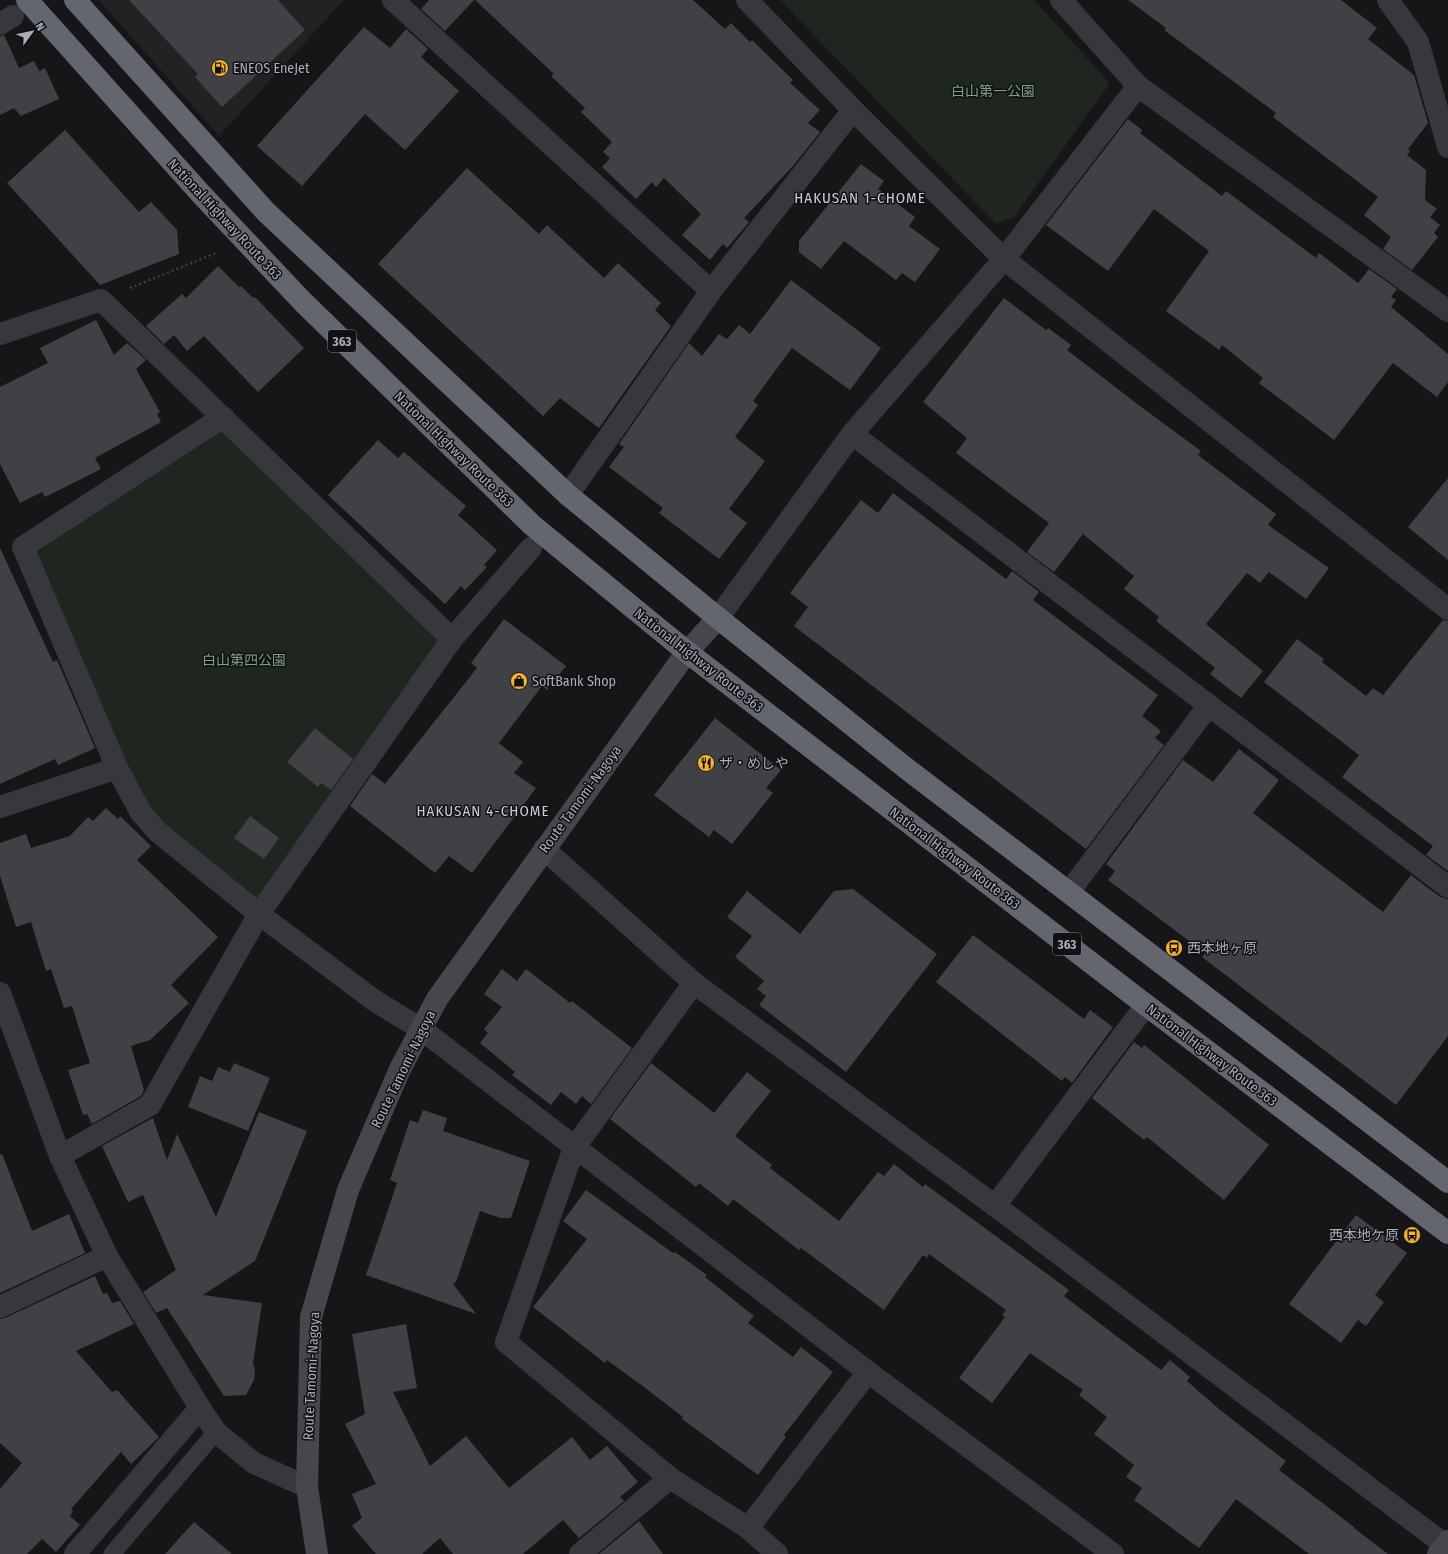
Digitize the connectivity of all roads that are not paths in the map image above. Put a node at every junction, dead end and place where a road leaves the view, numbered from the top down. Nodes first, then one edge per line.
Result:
1 (74, 0) edge
2 (393, 0) edge
3 (747, 0) edge
4 (1061, 0) edge
5 (1388, 0) edge
6 (14, 13) edge
7 (1138, 86) junction
8 (853, 110) junction
9 (1448, 147) edge
10 (1004, 259) junction
11 (711, 291) junction
12 (1448, 311) edge
13 (0, 334) edge
14 (223, 417) junction
15 (852, 434) junction
16 (568, 495) junction
17 (531, 548) dead end
18 (1448, 608) edge
19 (718, 618) junction
20 (452, 639) junction
21 (687, 652) junction
22 (1209, 705) junction
23 (117, 768) junction
24 (0, 807) edge
25 (544, 849) junction
26 (1448, 887) edge
27 (1069, 892) junction
28 (259, 914) junction
29 (694, 983) junction
30 (1, 1003) edge
31 (1146, 1005) junction
32 (422, 1029) junction
33 (574, 1148) junction
34 (60, 1156) junction
35 (1448, 1182) edge
36 (995, 1206) junction
37 (1448, 1233) edge
38 (107, 1256) junction
39 (0, 1307) edge
40 (868, 1372) junction
41 (200, 1408) junction
42 (216, 1432) junction
43 (670, 1478) junction
44 (307, 1487) junction
45 (748, 1528) junction
46 (1444, 1547) edge
47 (75, 1554) edge
48 (112, 1554) edge
49 (317, 1554) edge
50 (580, 1554) edge
51 (778, 1554) edge
52 (1114, 1554) edge

1 - 16 highway
2 - 11 street
3 - 8 street
4 - 7 street
5 - 9 street
6 - 21 highway, National Highway Route 363 / 363
7 - 10 street
7 - 12 street
8 - 10 street
8 - 11 street
10 - 15 street
10 - 18 street
11 - 16 street
13 - 14 street
14 - 20 street
14 - 23 street
15 - 19 street
15 - 22 street
16 - 19 highway
17 - 20 street
19 - 21 main road, Route Tamomi-Nagoya
19 - 27 highway
20 - 28 street
21 - 25 main road, Route Tamomi-Nagoya
21 - 31 highway, National Highway Route 363 / 363
22 - 26 street
22 - 27 street
23 - 24 street
23 - 28 street
25 - 29 street
25 - 32 main road, Route Tamomi-Nagoya
27 - 35 highway
28 - 32 street
28 - 34 street
29 - 33 street
29 - 36 street
30 - 34 street
31 - 36 street
31 - 37 highway, National Highway Route 363 / 363
32 - 33 street
32 - 44 main road, Route Tamomi-Nagoya
33 - 40 street
33 - 43 street
34 - 38 street
36 - 46 street
38 - 39 street
38 - 41 street
40 - 45 street
40 - 52 street
41 - 42 street
41 - 47 street
42 - 44 street
42 - 48 lane
43 - 45 street
43 - 50 street
44 - 49 main road, Route Tamomi-Nagoya
45 - 51 street

